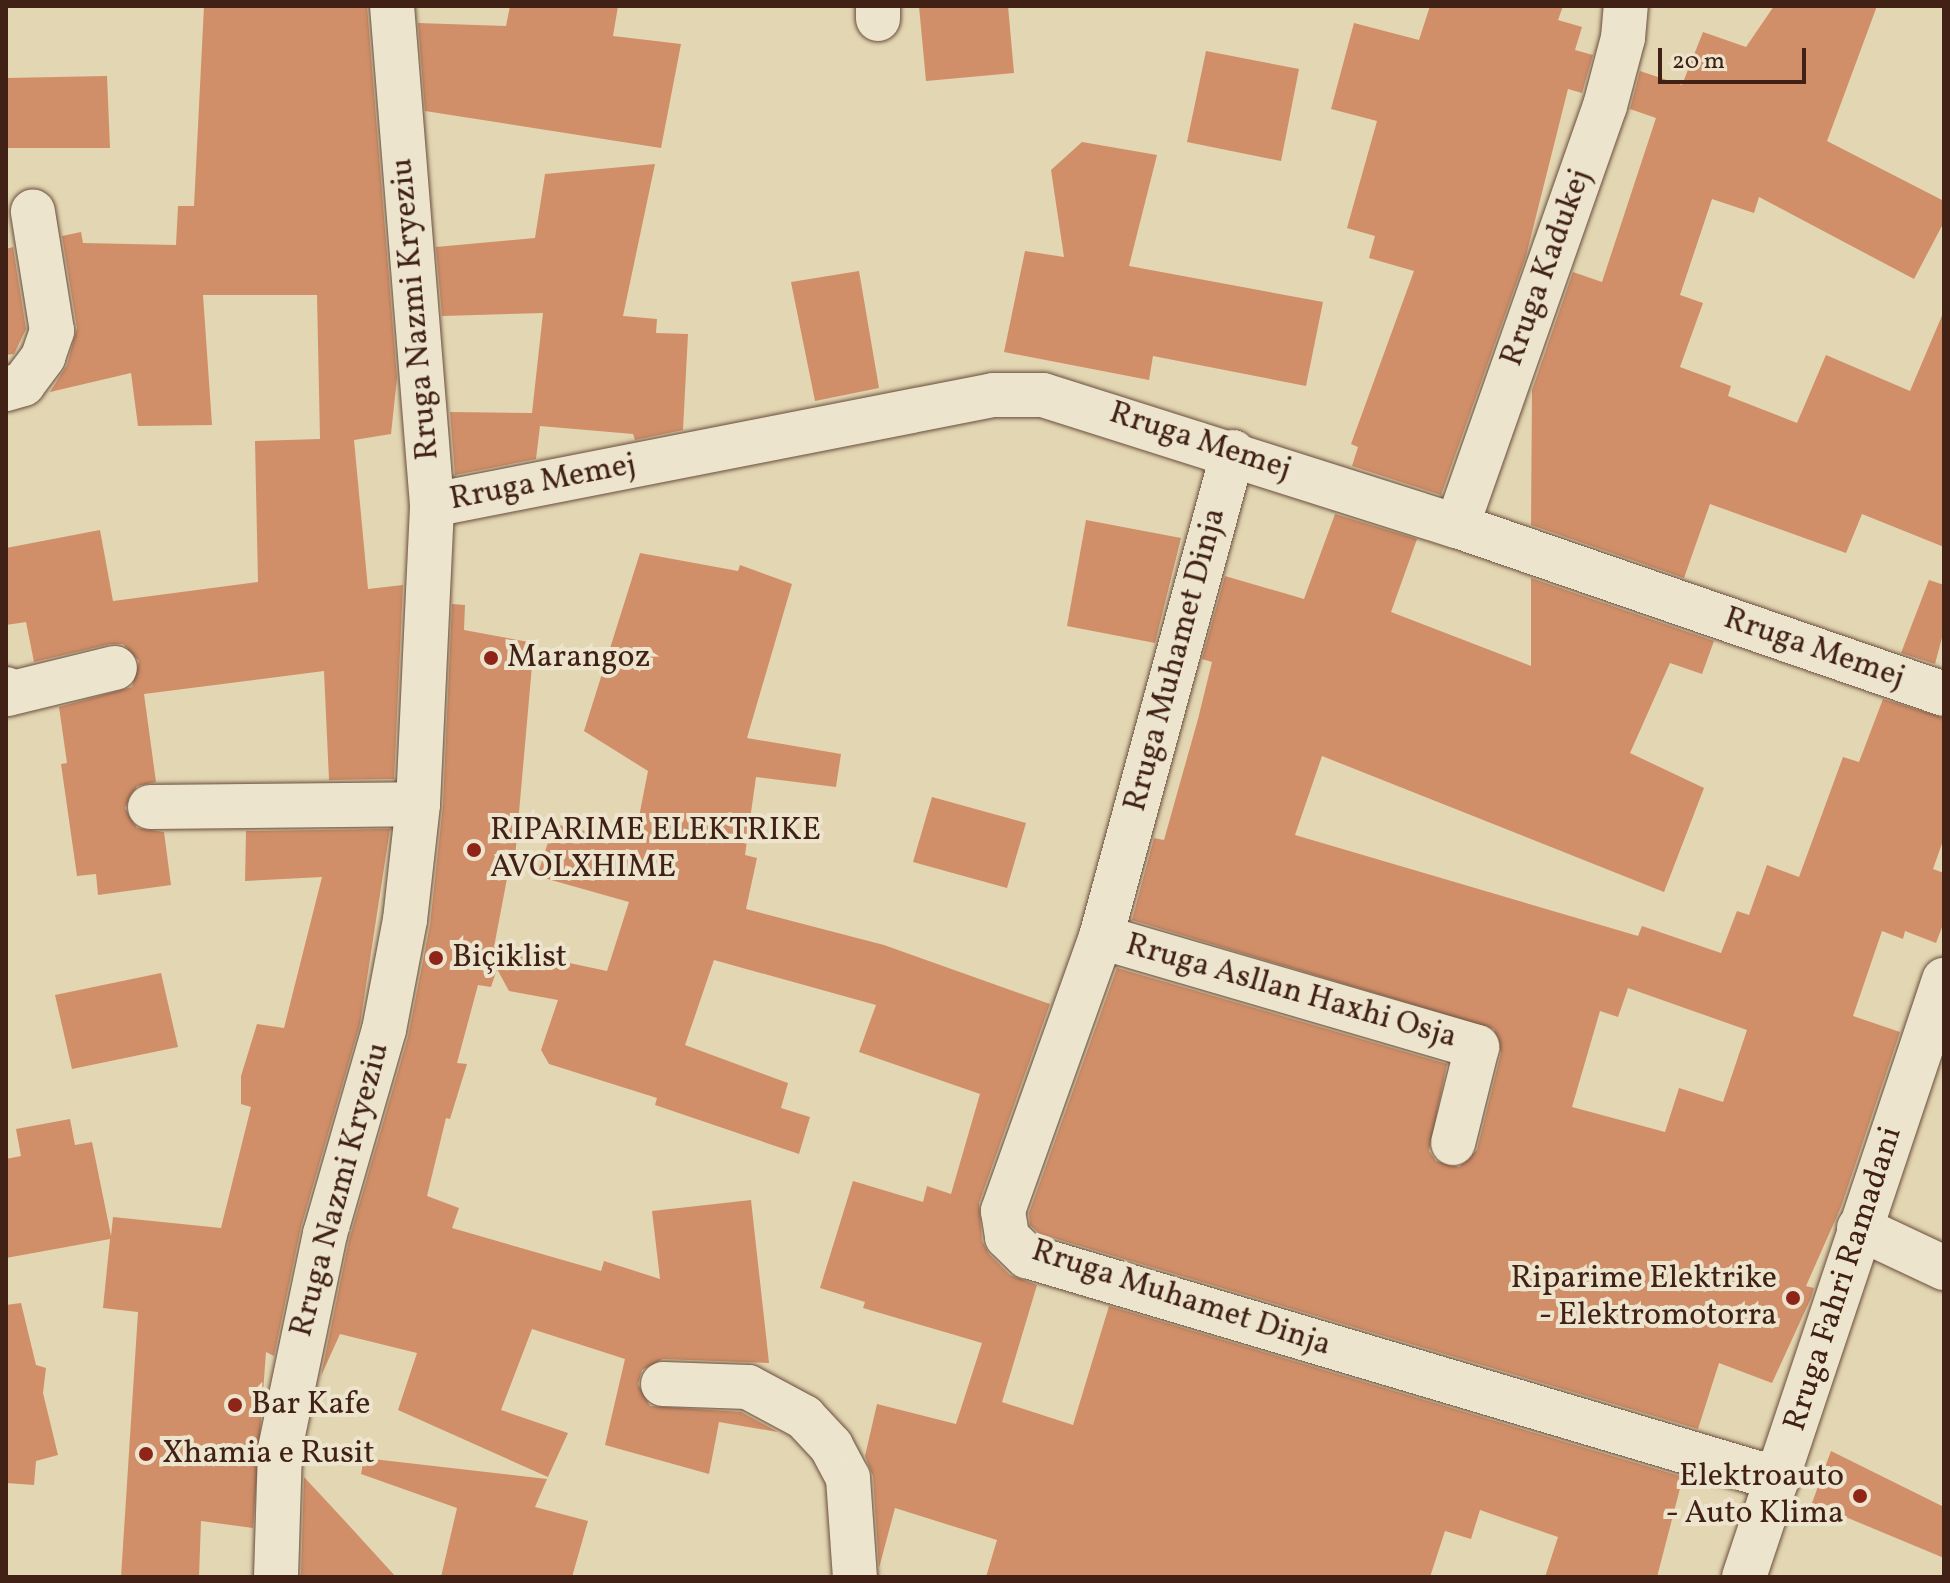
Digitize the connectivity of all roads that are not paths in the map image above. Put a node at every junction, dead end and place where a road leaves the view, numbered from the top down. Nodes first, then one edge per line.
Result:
1 (392, 6) edge
2 (1626, 6) edge
3 (33, 212) dead end
4 (6, 389) edge
5 (1233, 452) junction
6 (432, 505) junction
7 (1457, 526) junction
8 (115, 668) dead end
9 (6, 689) edge
10 (1944, 694) edge
11 (418, 804) junction
12 (150, 807) dead end
13 (1101, 937) junction
14 (1944, 980) edge
15 (1453, 1143) dead end
16 (1859, 1228) junction
17 (1944, 1268) edge
18 (663, 1384) dead end
19 (1778, 1479) junction
20 (276, 1577) edge
21 (855, 1577) edge
22 (1744, 1577) edge

1 - 6 street, Rruga Nazmi Kryeziu
2 - 7 street, Rruga Kadukej
3 - 4 street
5 - 6 street, Rruga Memej
5 - 7 street, Rruga Memej
5 - 13 street, Rruga Muhamet Dinja
6 - 11 street, Rruga Nazmi Kryeziu
7 - 10 street, Rruga Memej
8 - 9 street
11 - 12 street
11 - 20 street, Rruga Nazmi Kryeziu
13 - 15 street, Rruga Asllan Haxhi Osja
13 - 19 street, Rruga Muhamet Dinja
14 - 16 street, Rruga Fahri Ramadani
16 - 17 street
16 - 19 street, Rruga Fahri Ramadani
18 - 21 street
19 - 22 street, Rruga Fahri Ramadani

